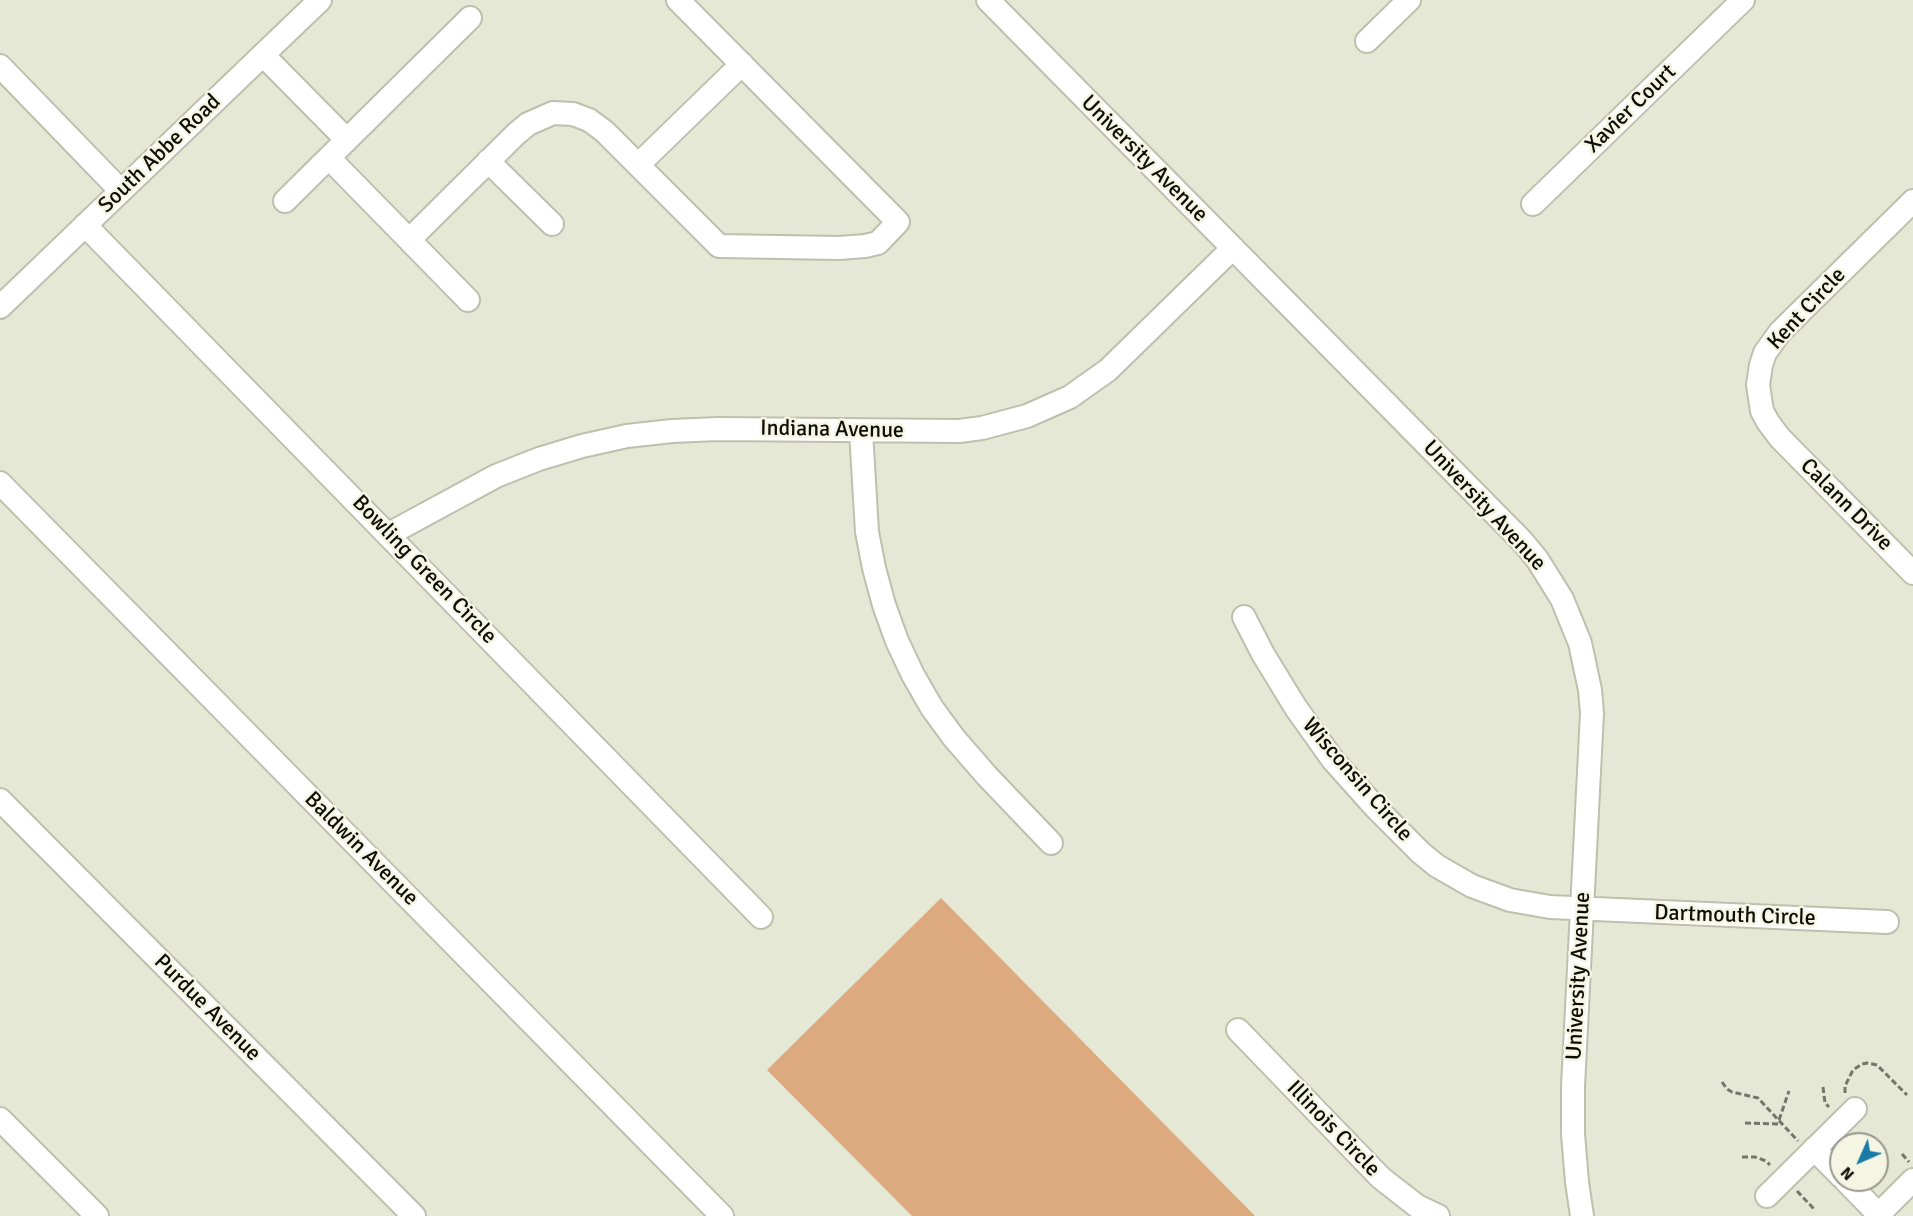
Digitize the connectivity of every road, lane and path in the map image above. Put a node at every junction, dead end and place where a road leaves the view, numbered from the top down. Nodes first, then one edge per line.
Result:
1 (320, 0) edge
2 (678, 0) edge
3 (988, 0) edge
4 (1409, 0) edge
5 (1729, 5) edge
6 (470, 18) dead end
7 (1367, 41) dead end
8 (263, 55) junction
9 (742, 64) junction
10 (0, 66) edge
11 (347, 140) junction
12 (329, 158) junction
13 (488, 161) junction
14 (638, 165) junction
15 (121, 191) junction
16 (285, 201) dead end
17 (1913, 201) edge
18 (1533, 204) dead end
19 (552, 224) dead end
20 (86, 225) junction
21 (410, 239) junction
22 (1233, 248) junction
23 (468, 300) dead end
24 (0, 307) edge
25 (861, 431) junction
26 (1780, 438) joint
27 (0, 483) edge
28 (389, 534) junction
29 (1913, 573) edge
30 (1244, 617) dead end
31 (0, 800) edge
32 (1051, 843) dead end
33 (1582, 909) junction
34 (761, 916) dead end
35 (1887, 922) dead end
36 (1238, 1030) dead end
37 (1722, 1082) dead end
38 (1823, 1087) dead end
39 (1756, 1090) dead end
40 (1789, 1091) dead end
41 (1907, 1095) dead end
42 (1755, 1097) junction
43 (1849, 1100) joint
44 (1825, 1103) dead end
45 (0, 1119) edge
46 (1779, 1120) junction
47 (1745, 1123) dead end
48 (1782, 1124) junction
49 (1792, 1135) dead end
50 (1814, 1149) junction
51 (1902, 1154) dead end
52 (1742, 1157) dead end
53 (1766, 1161) dead end
54 (1829, 1164) edge
55 (1910, 1170) edge
56 (1857, 1192) edge
57 (1767, 1196) dead end
58 (1802, 1197) dead end
59 (1814, 1209) dead end
60 (1879, 1215) edge
61 (97, 1216) edge
62 (414, 1216) edge
63 (722, 1216) edge
64 (1438, 1216) edge
65 (1582, 1216) edge

1 - 8 street, South Abbe Road
2 - 9 street
3 - 22 street, University Avenue
4 - 7 street
5 - 18 street, Xavier Court
6 - 11 street
8 - 11 street
8 - 15 street, South Abbe Road
9 - 14 street
9 - 14 street
10 - 15 street
11 - 12 street
12 - 16 street
12 - 21 street
13 - 14 street
13 - 19 street
13 - 21 street
15 - 20 street, South Abbe Road
17 - 26 street, Kent Circle
20 - 24 street, South Abbe Road
20 - 28 street, Bowling Green Circle
21 - 23 street
22 - 25 street, Indiana Avenue
22 - 33 street, University Avenue
25 - 28 street, Indiana Avenue
25 - 32 street
26 - 29 street, Calann Drive
27 - 63 street, Baldwin Avenue
28 - 34 street, Bowling Green Circle
30 - 33 street, Wisconsin Circle
31 - 62 street, Purdue Avenue
33 - 35 street, Dartmouth Circle
33 - 65 street, University Avenue
36 - 64 street, Illinois Circle
37 - 42 path
38 - 44 path
39 - 42 path
40 - 46 path
41 - 43 path
42 - 46 path
43 - 50 street
45 - 61 street
46 - 48 path
47 - 48 path
48 - 49 path
50 - 54 street
50 - 57 street
51 - 55 path
52 - 53 path
55 - 60 street
56 - 60 street
58 - 59 path

